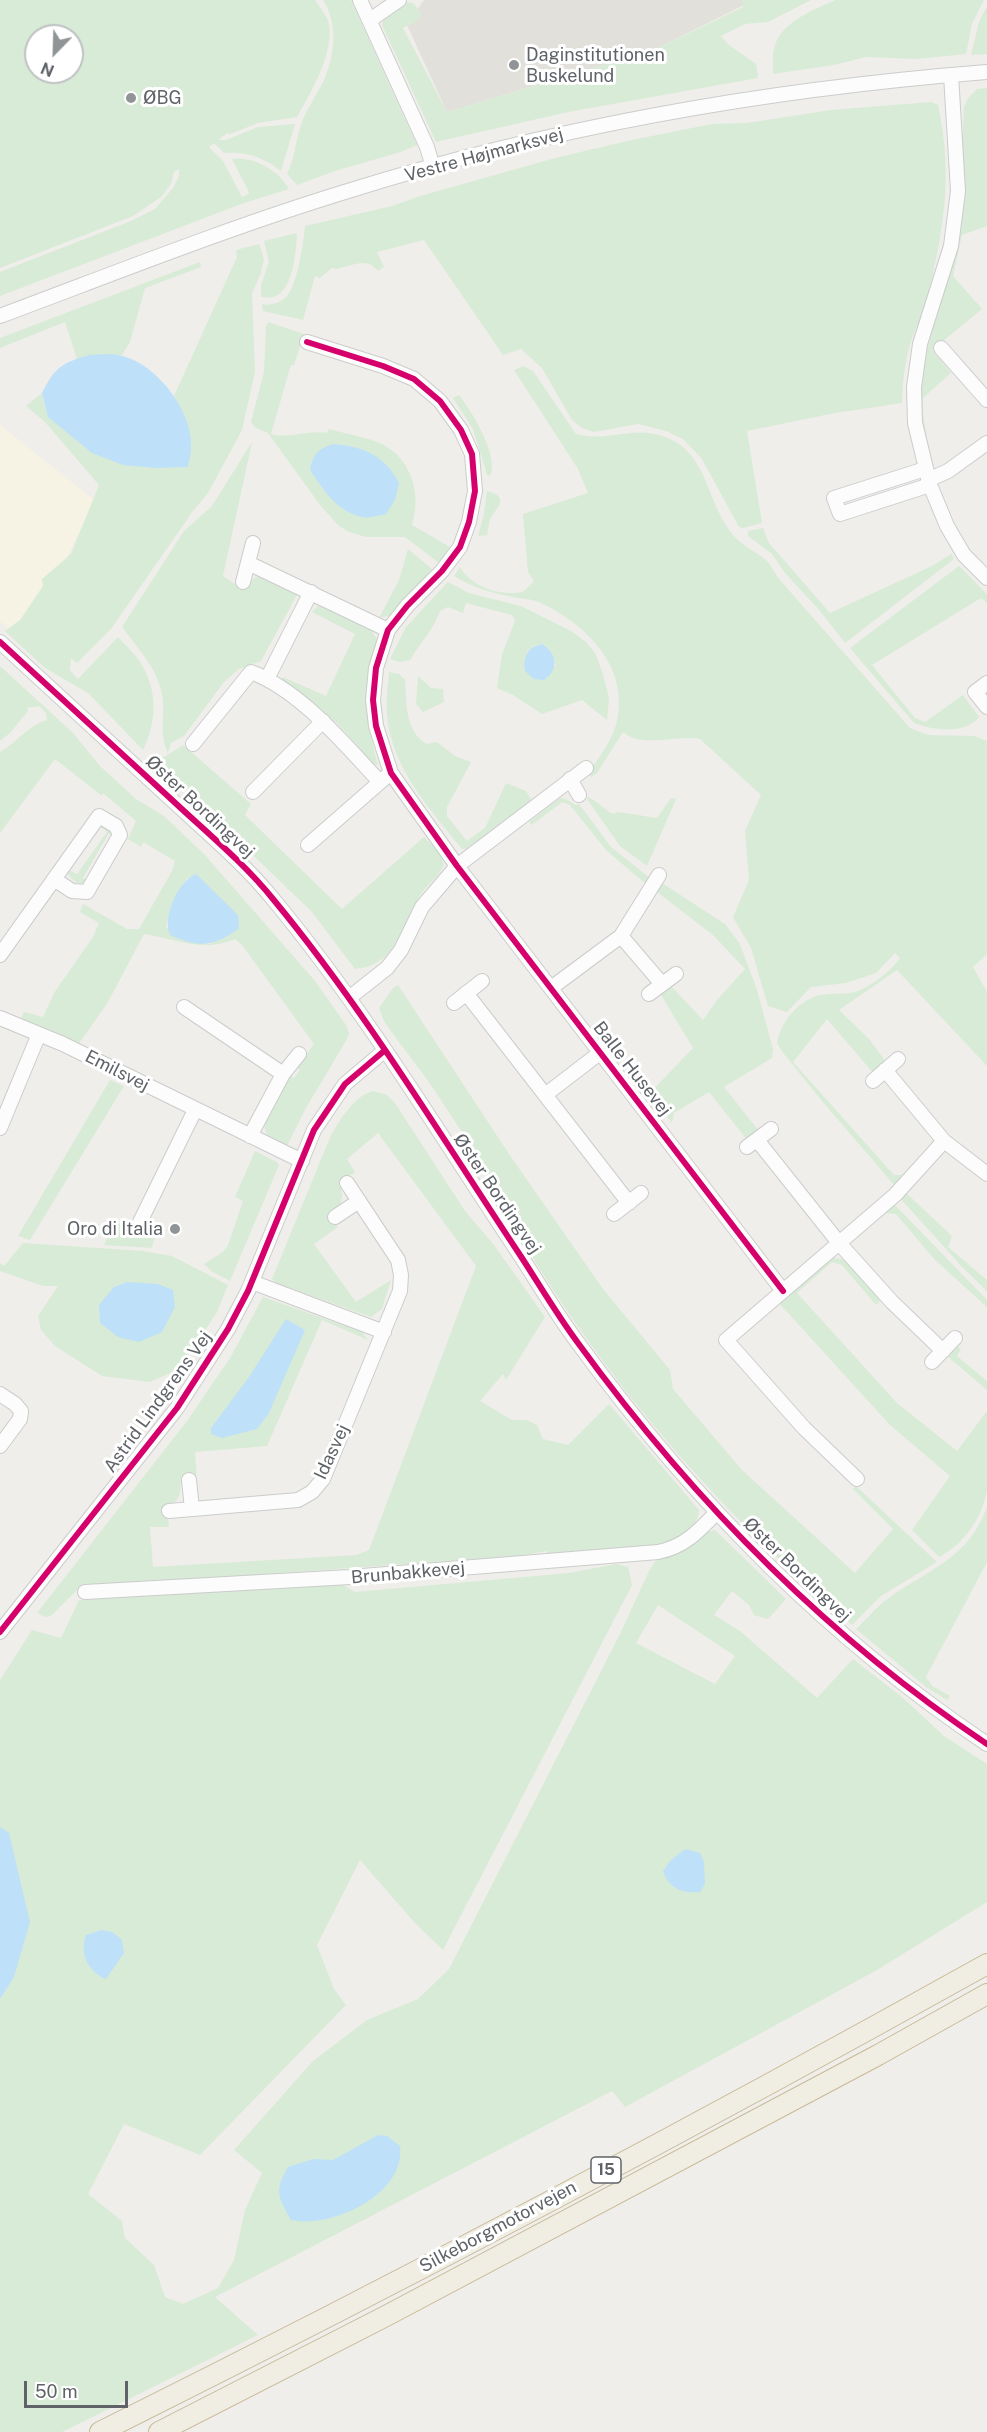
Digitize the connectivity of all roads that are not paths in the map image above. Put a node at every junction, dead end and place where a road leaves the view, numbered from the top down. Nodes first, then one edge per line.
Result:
1 (360, 0) edge
2 (399, 0) edge
3 (370, 20) junction
4 (987, 72) edge
5 (951, 75) junction
6 (433, 167) junction
7 (0, 316) edge
8 (307, 342) dead end
9 (941, 348) dead end
10 (987, 400) edge
11 (985, 448) edge
12 (927, 478) junction
13 (253, 543) dead end
14 (248, 563) junction
15 (987, 578) edge
16 (243, 582) dead end
17 (311, 591) junction
18 (388, 630) junction
19 (0, 642) edge
20 (267, 678) junction
21 (987, 683) edge
22 (987, 707) edge
23 (322, 721) junction
24 (193, 744) dead end
25 (586, 768) dead end
26 (386, 777) junction
27 (570, 779) junction
28 (253, 792) dead end
29 (579, 795) dead end
30 (308, 845) dead end
31 (457, 866) junction
32 (658, 875) dead end
33 (54, 879) junction
34 (621, 936) junction
35 (0, 955) edge
36 (676, 974) dead end
37 (482, 981) dead end
38 (662, 984) junction
39 (551, 988) junction
40 (466, 993) junction
41 (649, 994) dead end
42 (348, 998) junction
43 (454, 1003) dead end
44 (183, 1007) dead end
45 (0, 1018) edge
46 (39, 1034) junction
47 (384, 1051) junction
48 (601, 1052) junction
49 (298, 1054) dead end
50 (898, 1059) dead end
51 (885, 1070) junction
52 (283, 1074) junction
53 (873, 1081) dead end
54 (545, 1095) junction
55 (195, 1110) junction
56 (2, 1120) edge
57 (771, 1129) dead end
58 (250, 1136) junction
59 (944, 1141) junction
60 (302, 1161) junction
61 (987, 1174) edge
62 (346, 1183) dead end
63 (641, 1193) dead end
64 (359, 1201) junction
65 (629, 1203) junction
66 (614, 1214) dead end
67 (335, 1217) dead end
68 (139, 1224) dead end
69 (839, 1242) junction
70 (252, 1282) junction
71 (783, 1291) junction
72 (384, 1332) junction
73 (955, 1338) dead end
74 (943, 1351) junction
75 (932, 1362) dead end
76 (0, 1394) edge
77 (0, 1446) edge
78 (857, 1479) dead end
79 (189, 1480) dead end
80 (192, 1509) junction
81 (169, 1511) dead end
82 (716, 1513) junction
83 (85, 1592) dead end
84 (0, 1632) edge
85 (987, 1744) edge
86 (987, 1964) edge
87 (987, 1994) edge
88 (100, 2432) edge
89 (159, 2432) edge

1 - 3 street
2 - 3 street
3 - 6 street
4 - 5 street, Vestre Højmarksvej
5 - 6 street, Vestre Højmarksvej
5 - 12 street
6 - 7 street, Vestre Højmarksvej
8 - 18 street, Balle Husevej
9 - 10 street
11 - 12 street
12 - 12 street
12 - 15 street
13 - 14 street
14 - 16 street
14 - 17 street
17 - 18 street
17 - 20 street
18 - 26 street, Balle Husevej
19 - 42 street, Øster Bordingvej
20 - 23 street, Balle Husevej
20 - 24 street
21 - 22 street
23 - 26 street, Balle Husevej
23 - 28 street
25 - 27 street
26 - 30 street
26 - 31 street, Balle Husevej
27 - 29 street
27 - 31 street
31 - 39 street, Balle Husevej
31 - 42 street
32 - 34 street
33 - 33 street
33 - 35 street
34 - 38 street
34 - 39 street
36 - 38 street
37 - 40 street
38 - 41 street
39 - 48 street, Balle Husevej
40 - 43 street
40 - 54 street
42 - 47 street, Øster Bordingvej
44 - 52 street
45 - 46 street, Emilsvej
46 - 55 street, Emilsvej
46 - 56 street
47 - 60 street, Astrid Lindgrens Vej
47 - 82 street, Øster Bordingvej
48 - 54 street, Balle Husevej
48 - 71 street, Balle Husevej
49 - 52 street
50 - 51 street
51 - 53 street
51 - 59 street
52 - 58 street
54 - 65 street
55 - 58 street, Emilsvej
55 - 68 street
57 - 69 street
58 - 60 street, Emilsvej
59 - 61 street
59 - 69 street
60 - 70 street, Astrid Lindgrens Vej
62 - 64 street, Idasvej
63 - 65 street
64 - 67 street
64 - 72 street, Idasvej
65 - 66 street
69 - 71 street
69 - 74 street
70 - 72 street
70 - 84 street, Astrid Lindgrens Vej
71 - 78 street
72 - 80 street, Idasvej
73 - 74 street
74 - 75 street
76 - 77 street
79 - 80 street
80 - 81 street, Idasvej
82 - 83 street, Brunbakkevej
82 - 85 street, Øster Bordingvej
86 - 88 highway, Silkeborgmotorvejen / 15
87 - 89 highway, Silkeborgmotorvejen / 15

